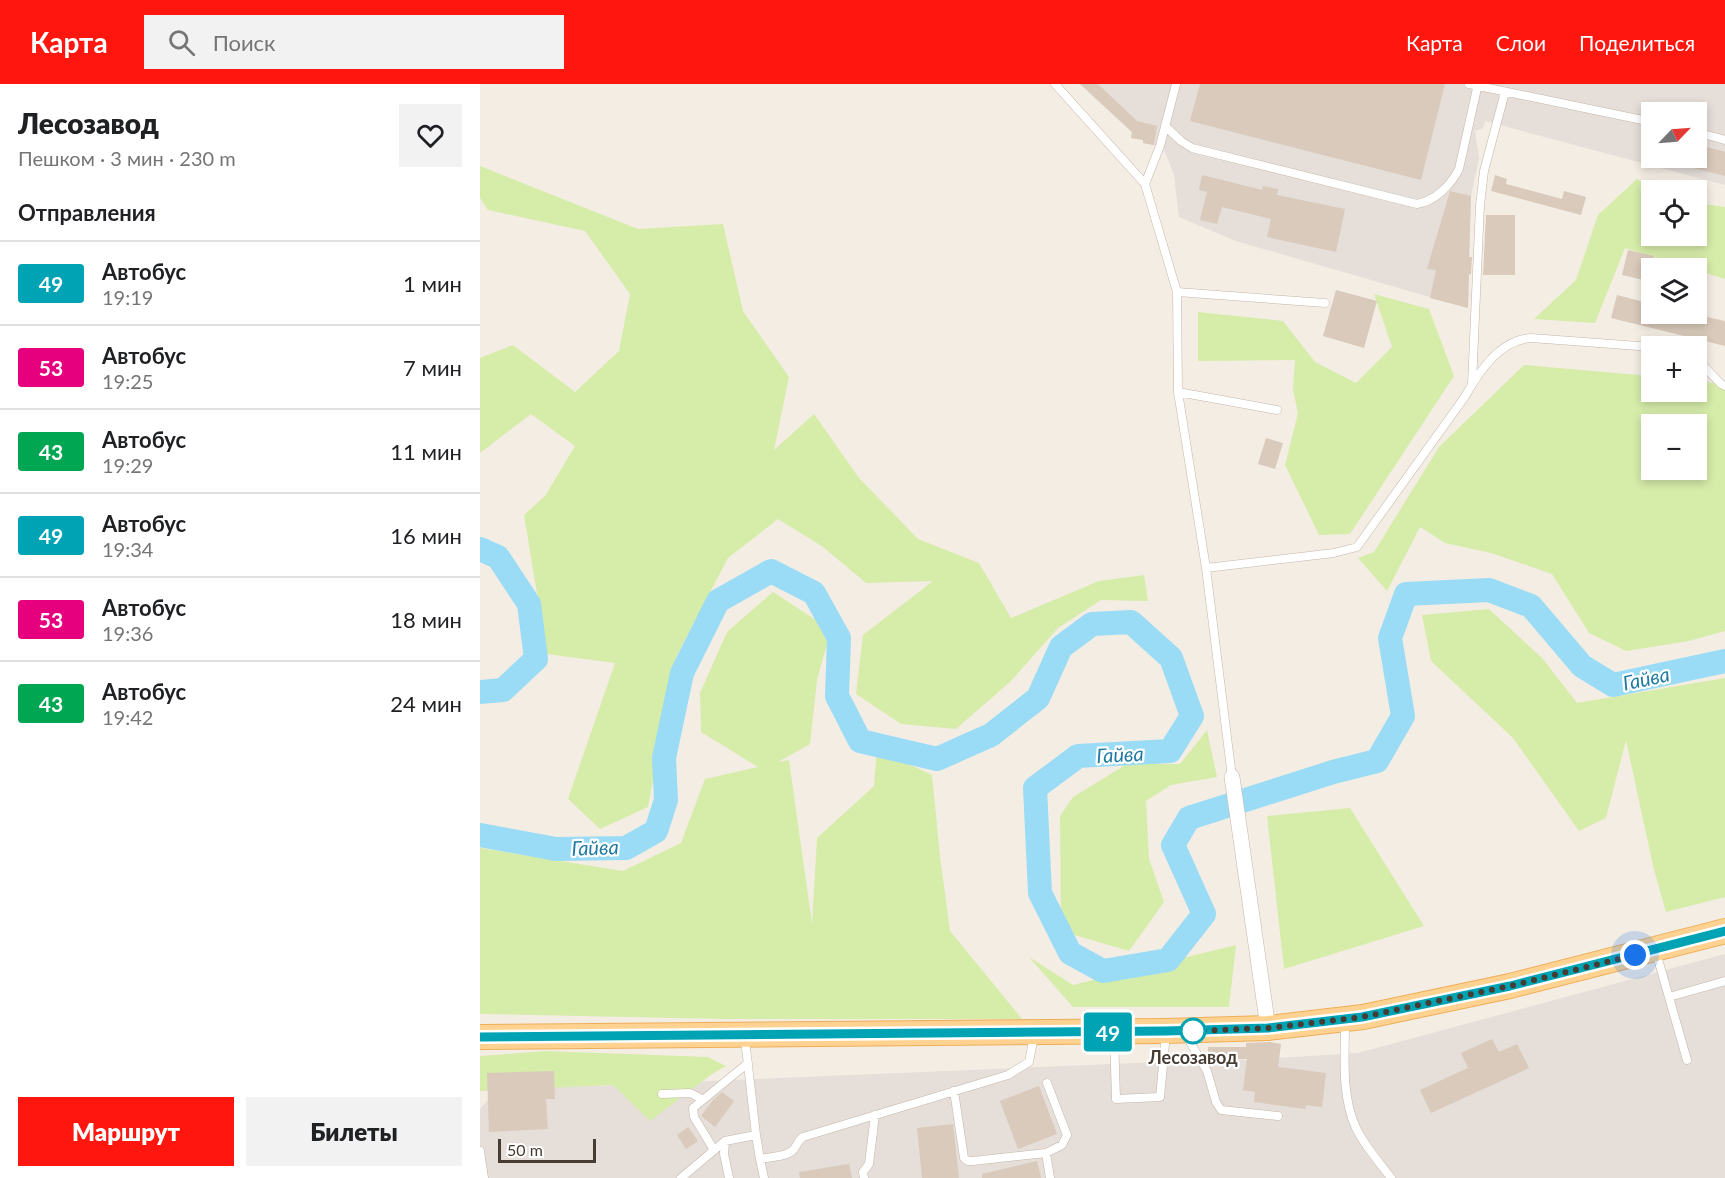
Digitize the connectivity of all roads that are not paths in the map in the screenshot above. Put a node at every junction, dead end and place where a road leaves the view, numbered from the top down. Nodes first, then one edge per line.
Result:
1 (1055, 84) edge
2 (1176, 84) edge
3 (1475, 85) edge
4 (1504, 92) junction
5 (1641, 120) edge
6 (1165, 126) junction
7 (1707, 135) edge
8 (1725, 140) edge
9 (1145, 184) junction
10 (1177, 292) junction
11 (1325, 303) dead end
12 (1641, 346) edge
13 (1707, 369) edge
14 (1472, 384) junction
15 (1725, 386) edge
16 (1178, 392) junction
17 (1277, 410) dead end
18 (1206, 568) junction
19 (1232, 777) joint
20 (1725, 931) edge
21 (1656, 950) junction
22 (1725, 981) edge
23 (1669, 997) junction
24 (1344, 1020) junction
25 (1268, 1028) junction
26 (1175, 1031) junction
27 (1035, 1032) junction
28 (1114, 1032) junction
29 (745, 1034) junction
30 (480, 1037) edge
31 (1688, 1060) dead end
32 (748, 1063) junction
33 (1047, 1083) dead end
34 (954, 1091) junction
35 (662, 1094) dead end
36 (702, 1099) junction
37 (875, 1115) junction
38 (1278, 1116) dead end
39 (756, 1135) junction
40 (725, 1141) junction
41 (714, 1150) junction
42 (480, 1151) edge
43 (1046, 1153) junction
44 (760, 1159) junction
45 (484, 1178) edge
46 (681, 1178) edge
47 (729, 1178) edge
48 (764, 1178) edge
49 (864, 1178) edge
50 (1050, 1178) edge
51 (1390, 1178) edge

1 - 9 lane
2 - 6 lane
3 - 4 lane
3 - 6 lane
4 - 5 lane
4 - 14 lane
6 - 9 lane
7 - 8 lane
9 - 10 lane
10 - 11 lane
10 - 16 lane
12 - 14 lane
13 - 15 lane
14 - 18 lane
16 - 17 lane
16 - 18 lane
18 - 19 lane
19 - 25 street
20 - 21 main road
21 - 23 lane
21 - 24 main road
22 - 23 lane
23 - 31 lane
24 - 25 main road
24 - 51 lane
25 - 26 main road
26 - 28 main road
26 - 28 lane
26 - 38 lane
27 - 28 main road
27 - 29 main road
27 - 34 lane
29 - 30 main road
29 - 32 lane
32 - 36 lane
32 - 39 lane
33 - 43 lane
34 - 37 lane
34 - 43 lane
35 - 36 lane
36 - 41 lane
37 - 44 lane
37 - 49 lane
39 - 40 lane
39 - 44 lane
40 - 41 lane
40 - 47 lane
41 - 46 lane
42 - 45 lane
43 - 50 lane
44 - 48 lane

